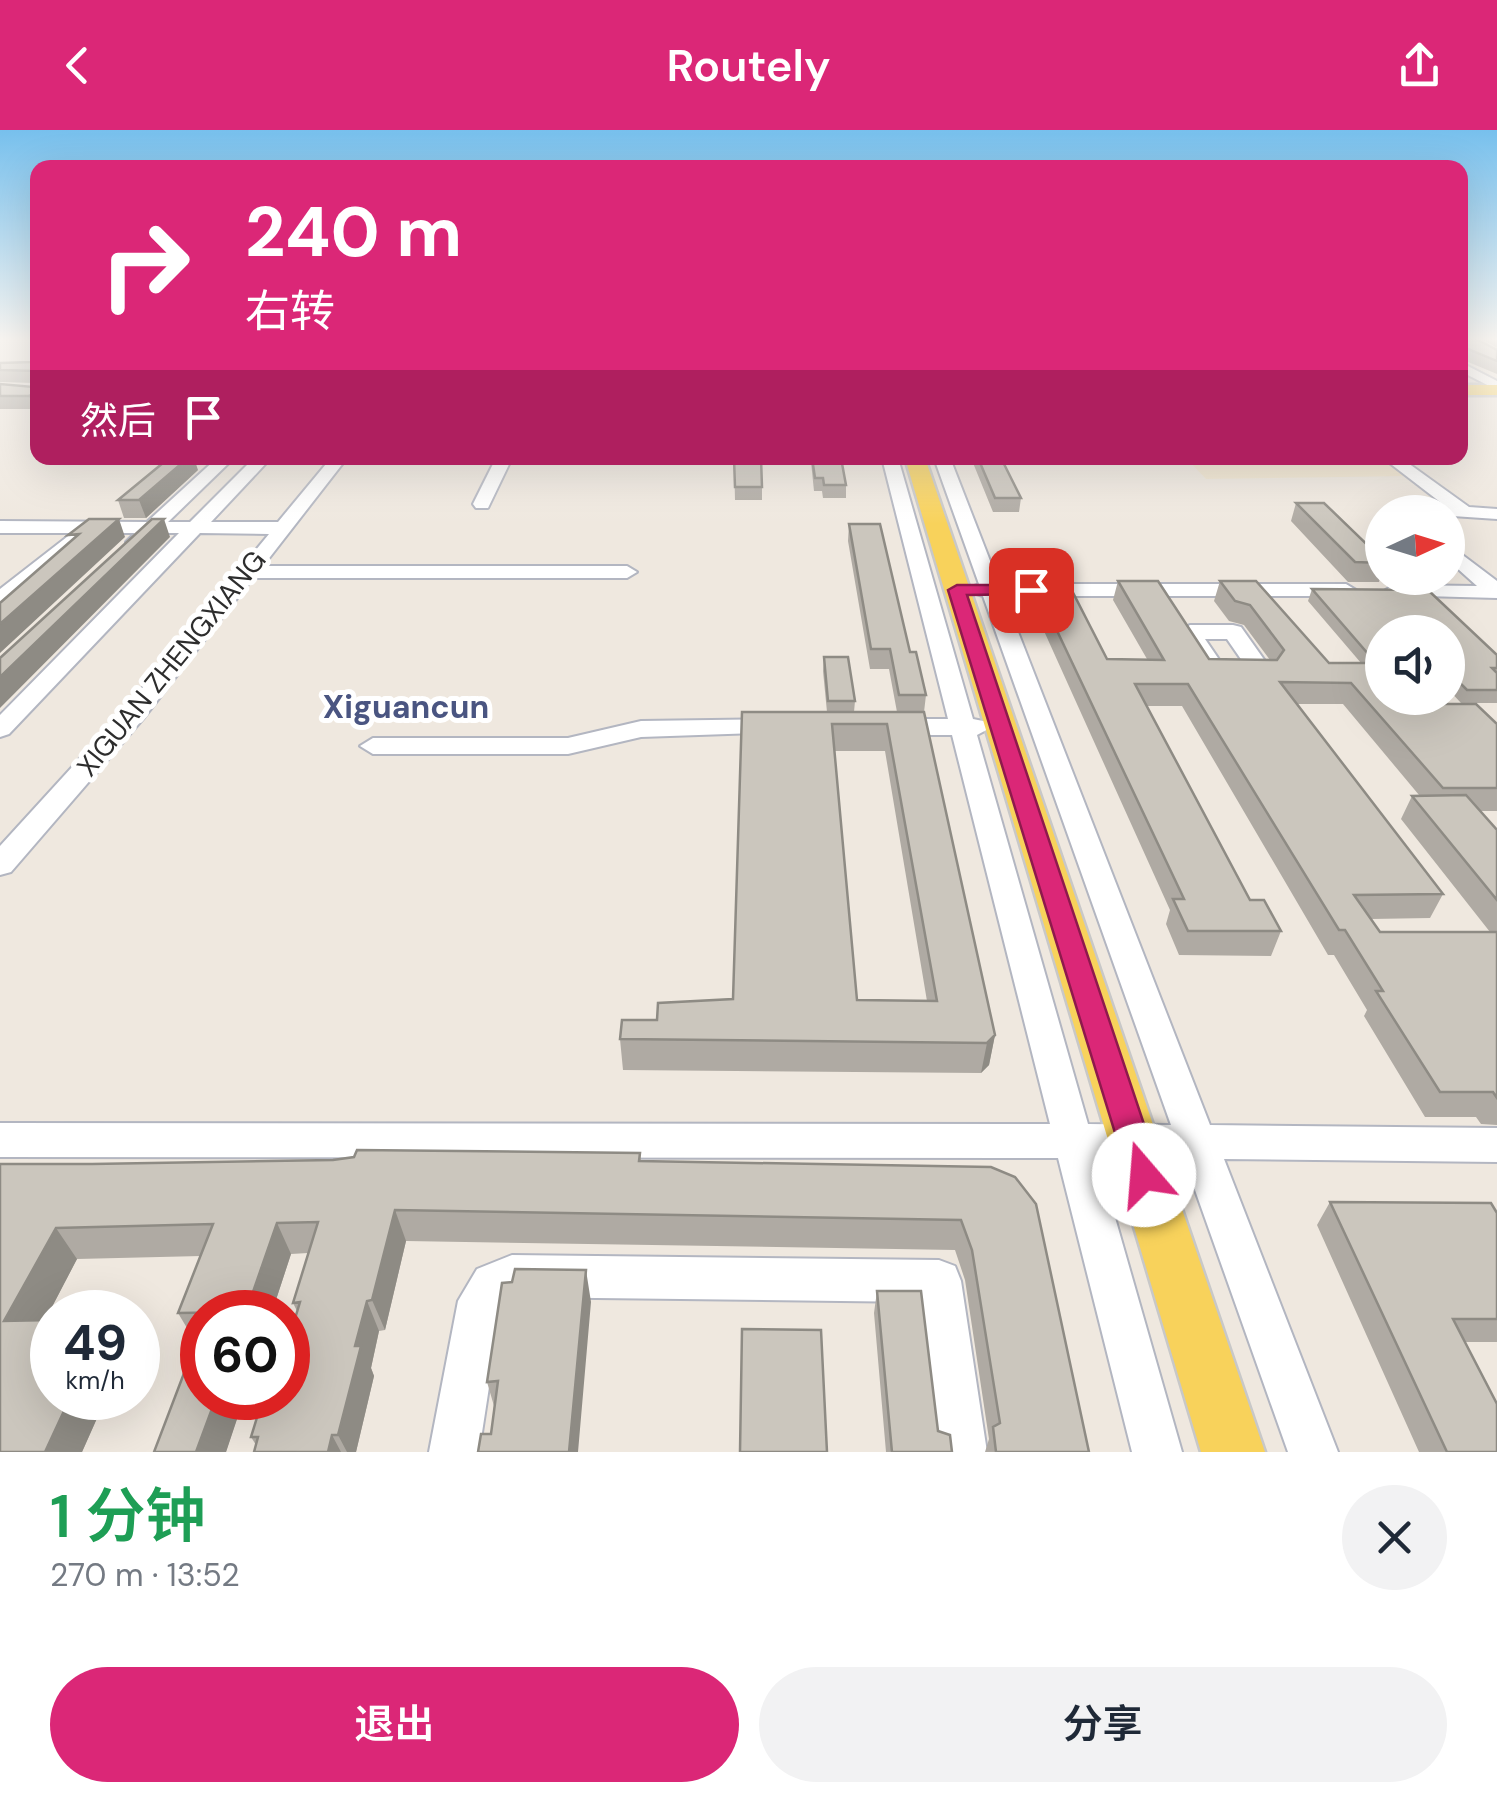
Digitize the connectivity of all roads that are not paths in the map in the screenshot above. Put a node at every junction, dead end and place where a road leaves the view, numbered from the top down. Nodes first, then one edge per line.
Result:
1 (219, 465) edge
2 (257, 465) edge
3 (332, 465) edge
4 (501, 465) edge
5 (892, 465) edge
6 (918, 465) edge
7 (944, 465) edge
8 (1401, 465) edge
9 (1442, 495) edge
10 (482, 504) dead end
11 (1465, 510) edge
12 (1497, 514) edge
13 (0, 527) edge
14 (91, 527) junction
15 (152, 528) junction
16 (195, 528) junction
17 (282, 528) junction
18 (114, 563) edge
19 (1465, 565) edge
20 (247, 572) junction
21 (627, 572) dead end
22 (974, 590) junction
23 (1190, 590) junction
24 (1497, 592) edge
25 (0, 599) edge
26 (1219, 632) junction
27 (1208, 661) edge
28 (1262, 673) edge
29 (805, 727) edge
30 (864, 727) edge
31 (982, 727) junction
32 (0, 729) edge
33 (373, 746) dead end
34 (0, 865) edge
35 (0, 1140) edge
36 (1073, 1140) junction
37 (1133, 1140) junction
38 (1197, 1141) junction
39 (1497, 1145) edge
40 (454, 1452) edge
41 (962, 1452) edge
42 (1156, 1452) edge
43 (1233, 1452) edge
44 (1313, 1452) edge

1 - 15 street
2 - 16 street
3 - 17 street, XIGUAN ZHENGXIANG
4 - 10 street
5 - 31 street
6 - 22 main road
7 - 22 street
8 - 9 street
11 - 12 street
13 - 14 street
14 - 15 street
14 - 25 street
15 - 16 street
15 - 18 street
16 - 17 street
16 - 32 street
17 - 20 street, XIGUAN ZHENGXIANG
19 - 24 street
20 - 21 street
20 - 34 street, XIGUAN ZHENGXIANG
22 - 23 street
22 - 31 main road
22 - 38 street
23 - 24 street
23 - 26 street
26 - 27 street
26 - 28 street
29 - 33 street
30 - 31 street
31 - 36 street
31 - 37 main road
35 - 36 street
36 - 37 street
36 - 42 street
37 - 38 street
37 - 43 main road
38 - 39 street
38 - 44 street
40 - 41 street

